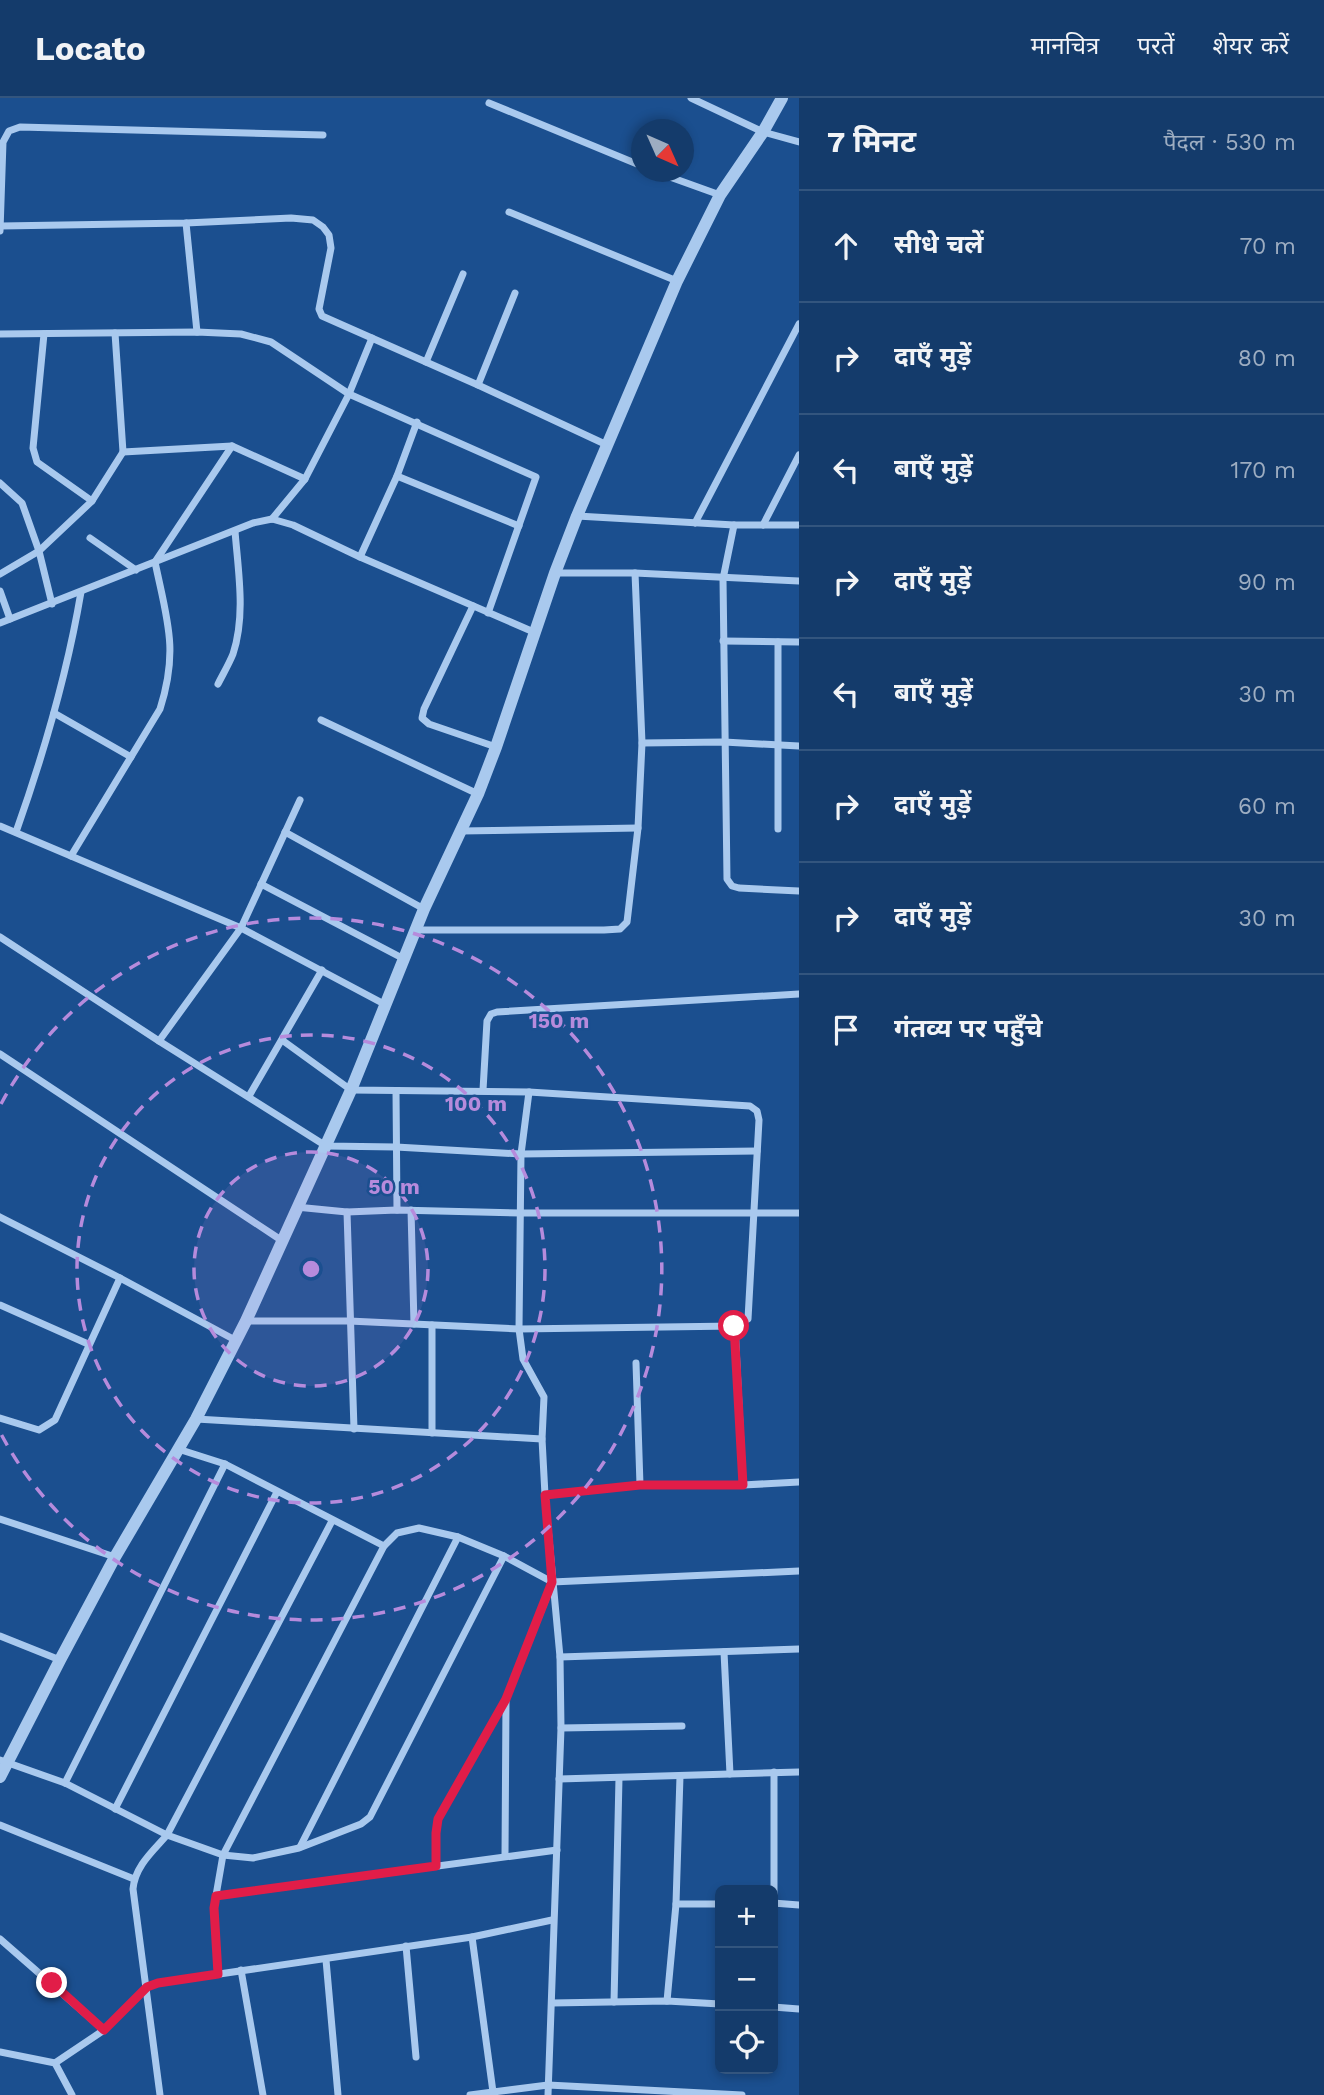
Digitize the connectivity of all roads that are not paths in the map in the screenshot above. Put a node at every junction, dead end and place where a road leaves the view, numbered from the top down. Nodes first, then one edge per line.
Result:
1 (691, 98) edge
2 (782, 98) edge
3 (489, 103) dead end
4 (763, 132) junction
5 (323, 135) dead end
6 (799, 142) edge
7 (631, 161) edge
8 (684, 182) edge
9 (720, 195) junction
10 (509, 212) dead end
11 (186, 223) junction
12 (1, 229) edge
13 (463, 274) dead end
14 (677, 281) junction
15 (515, 293) dead end
16 (799, 324) edge
17 (197, 332) junction
18 (115, 333) junction
19 (0, 334) edge
20 (44, 334) junction
21 (372, 338) junction
22 (426, 362) junction
23 (478, 385) junction
24 (349, 394) junction
25 (417, 422) junction
26 (607, 445) junction
27 (232, 446) junction
28 (123, 452) junction
29 (799, 455) edge
30 (397, 476) junction
31 (305, 479) junction
32 (0, 483) edge
33 (92, 501) junction
34 (577, 516) junction
35 (272, 519) junction
36 (695, 523) junction
37 (734, 525) junction
38 (763, 525) junction
39 (799, 525) edge
40 (519, 526) junction
41 (234, 531) junction
42 (90, 538) dead end
43 (39, 551) junction
44 (360, 557) junction
45 (155, 562) junction
46 (136, 570) junction
47 (555, 573) junction
48 (635, 573) junction
49 (0, 574) edge
50 (723, 579) junction
51 (799, 581) edge
52 (0, 591) edge
53 (81, 592) junction
54 (52, 604) junction
55 (473, 606) junction
56 (488, 613) junction
57 (10, 619) junction
58 (0, 623) edge
59 (536, 633) junction
60 (723, 641) junction
61 (778, 642) junction
62 (799, 642) edge
63 (218, 684) dead end
64 (54, 713) junction
65 (321, 720) dead end
66 (724, 742) junction
67 (642, 743) junction
68 (776, 746) junction
69 (799, 746) edge
70 (496, 747) junction
71 (131, 757) junction
72 (478, 794) junction
73 (300, 800) dead end
74 (0, 826) edge
75 (638, 828) junction
76 (778, 829) dead end
77 (461, 831) junction
78 (16, 832) junction
79 (285, 832) junction
80 (71, 856) junction
81 (261, 884) junction
82 (799, 891) edge
83 (424, 909) junction
84 (241, 928) junction
85 (414, 930) junction
86 (0, 937) edge
87 (404, 959) junction
88 (322, 970) junction
89 (799, 994) edge
90 (386, 1005) junction
91 (282, 1040) junction
92 (159, 1041) junction
93 (0, 1054) edge
94 (351, 1090) junction
95 (482, 1090) junction
96 (396, 1091) junction
97 (529, 1092) junction
98 (248, 1096) junction
99 (326, 1146) junction
100 (396, 1147) junction
101 (757, 1151) junction
102 (521, 1154) junction
103 (296, 1208) junction
104 (397, 1210) junction
105 (411, 1210) junction
106 (347, 1212) junction
107 (520, 1213) junction
108 (754, 1213) junction
109 (799, 1213) edge
110 (0, 1217) edge
111 (281, 1240) junction
112 (120, 1278) junction
113 (0, 1306) edge
114 (246, 1321) junction
115 (349, 1321) junction
116 (414, 1324) junction
117 (432, 1325) junction
118 (734, 1326) junction
119 (519, 1329) junction
120 (235, 1340) junction
121 (88, 1344) junction
122 (636, 1363) dead end
123 (0, 1418) edge
124 (196, 1419) junction
125 (354, 1429) junction
126 (432, 1433) junction
127 (542, 1439) junction
128 (178, 1449) junction
129 (225, 1464) junction
130 (799, 1482) edge
131 (640, 1485) junction
132 (743, 1485) junction
133 (277, 1492) junction
134 (545, 1495) junction
135 (0, 1519) edge
136 (332, 1521) junction
137 (458, 1537) junction
138 (384, 1546) junction
139 (504, 1556) junction
140 (115, 1558) junction
141 (799, 1570) edge
142 (552, 1582) junction
143 (0, 1636) edge
144 (799, 1649) edge
145 (724, 1652) junction
146 (560, 1657) junction
147 (60, 1660) junction
148 (506, 1699) junction
149 (682, 1726) dead end
150 (561, 1728) junction
151 (4, 1762) edge
152 (774, 1772) junction
153 (799, 1772) edge
154 (730, 1774) junction
155 (681, 1776) junction
156 (0, 1777) edge
157 (619, 1778) junction
158 (559, 1779) junction
159 (65, 1783) junction
160 (115, 1808) junction
161 (0, 1825) edge
162 (167, 1835) junction
163 (299, 1848) junction
164 (557, 1850) junction
165 (223, 1855) junction
166 (505, 1856) junction
167 (436, 1866) junction
168 (134, 1879) junction
169 (773, 1885) edge
170 (216, 1896) junction
171 (778, 1903) edge
172 (676, 1904) junction
173 (715, 1904) edge
174 (799, 1905) edge
175 (552, 1920) junction
176 (472, 1937) junction
177 (0, 1939) edge
178 (407, 1946) junction
179 (326, 1960) junction
180 (242, 1970) junction
181 (218, 1974) junction
182 (147, 1987) junction
183 (667, 2001) junction
184 (614, 2002) junction
185 (552, 2003) junction
186 (715, 2004) edge
187 (778, 2007) edge
188 (799, 2009) edge
189 (104, 2030) junction
190 (0, 2052) edge
191 (416, 2057) dead end
192 (55, 2063) junction
193 (548, 2085) junction
194 (493, 2092) junction
195 (72, 2095) edge
196 (160, 2095) edge
197 (263, 2095) edge
198 (338, 2095) edge
199 (470, 2095) edge
200 (548, 2095) edge
201 (734, 2095) edge
202 (742, 2095) edge

1 - 4 street
2 - 4 street
3 - 7 street
4 - 6 street
4 - 9 street
5 - 12 street
8 - 9 street
9 - 14 street
10 - 14 street
11 - 12 street
11 - 17 street
11 - 21 street
13 - 22 street
14 - 26 street
15 - 23 street
16 - 36 street
17 - 18 street
17 - 24 street
18 - 20 street
18 - 28 street
19 - 20 street
20 - 33 street
21 - 22 street
21 - 24 street
22 - 23 street
23 - 26 street
24 - 25 street
24 - 31 street
25 - 30 street
25 - 40 street
26 - 34 street
27 - 28 street
27 - 31 street
27 - 45 street
28 - 33 street
29 - 38 street
30 - 40 street
30 - 44 street
31 - 35 street
32 - 43 street
33 - 43 street
34 - 36 street
34 - 47 street
35 - 41 street
35 - 44 street
36 - 37 street
37 - 38 street
37 - 50 street
38 - 39 street
40 - 56 street
41 - 45 street
41 - 63 street
42 - 46 street
43 - 49 street
43 - 54 street
44 - 55 street
45 - 46 street
45 - 71 street
46 - 53 street
47 - 48 street
47 - 59 street
48 - 50 street
48 - 67 street
50 - 51 street
50 - 60 street
52 - 57 street
53 - 54 street
53 - 64 street
54 - 57 street
55 - 56 street
55 - 70 street
56 - 59 street
57 - 58 street
59 - 70 street
60 - 61 street
60 - 66 street
61 - 62 street
61 - 68 street
64 - 71 street
64 - 78 street
65 - 72 street
66 - 67 street
66 - 68 street
66 - 82 street
67 - 75 street
68 - 69 street
68 - 76 street
70 - 72 street
71 - 80 street
72 - 77 street
73 - 79 street
74 - 78 street
75 - 77 street
75 - 85 street
77 - 83 street
78 - 80 street
79 - 81 street
79 - 83 street
80 - 84 street
81 - 84 street
81 - 87 street
83 - 85 street
84 - 88 street
84 - 92 street
85 - 87 street
86 - 92 street
87 - 90 street
88 - 90 street
88 - 91 street
89 - 95 street
90 - 94 street
91 - 94 street
91 - 98 street
92 - 98 street
93 - 111 street
94 - 96 street
94 - 99 street
95 - 96 street
95 - 97 street
96 - 100 street
97 - 101 street
97 - 102 street
98 - 99 street
99 - 100 street
99 - 103 street
100 - 102 street
100 - 104 street
101 - 102 street
101 - 108 street
102 - 107 street
103 - 106 street
103 - 111 street
104 - 105 street
104 - 106 street
105 - 107 street
105 - 116 street
106 - 115 street
107 - 108 street
107 - 119 street
108 - 109 street
108 - 118 street
110 - 112 street
111 - 114 street
112 - 120 street
112 - 121 street
113 - 121 street
114 - 115 street
114 - 120 street
115 - 116 street
115 - 125 street
116 - 117 street
117 - 119 street
117 - 126 street
118 - 119 street
118 - 132 street
119 - 127 street
120 - 124 street
121 - 123 street
122 - 131 street
124 - 125 street
124 - 128 street
125 - 126 street
126 - 127 street
127 - 134 street
128 - 129 street
128 - 140 street
129 - 133 street
129 - 159 street
130 - 132 street
131 - 132 street
131 - 134 street
133 - 136 street
133 - 160 street
134 - 142 street
135 - 140 street
136 - 138 street
136 - 162 street
137 - 138 street
137 - 139 street
137 - 163 street
138 - 165 street
139 - 142 street
139 - 163 street
140 - 147 street
141 - 142 street
142 - 146 street
142 - 148 street
143 - 147 street
144 - 145 street
145 - 146 street
145 - 154 street
146 - 150 street
147 - 151 street
148 - 166 street
148 - 167 street
149 - 150 street
150 - 158 street
151 - 156 street
151 - 159 street
152 - 153 street
152 - 154 street
152 - 169 street
154 - 155 street
155 - 157 street
155 - 172 street
157 - 158 street
157 - 184 street
158 - 164 street
159 - 160 street
160 - 162 street
161 - 168 street
162 - 165 street
162 - 168 street
163 - 165 street
164 - 166 street
164 - 175 street
165 - 170 street
166 - 167 street
167 - 170 street
168 - 182 street
170 - 181 street
171 - 174 street
172 - 173 street
172 - 183 street
175 - 176 street
175 - 185 street
176 - 178 street
176 - 194 street
177 - 189 street
178 - 179 street
178 - 191 street
179 - 180 street
179 - 198 street
180 - 181 street
180 - 197 street
181 - 182 street
182 - 189 street
182 - 196 street
183 - 184 street
183 - 186 street
184 - 185 street
185 - 193 street
187 - 188 street
189 - 192 street
190 - 192 street
192 - 195 street
193 - 194 street
193 - 200 street
193 - 201 street
194 - 199 street
201 - 202 street

